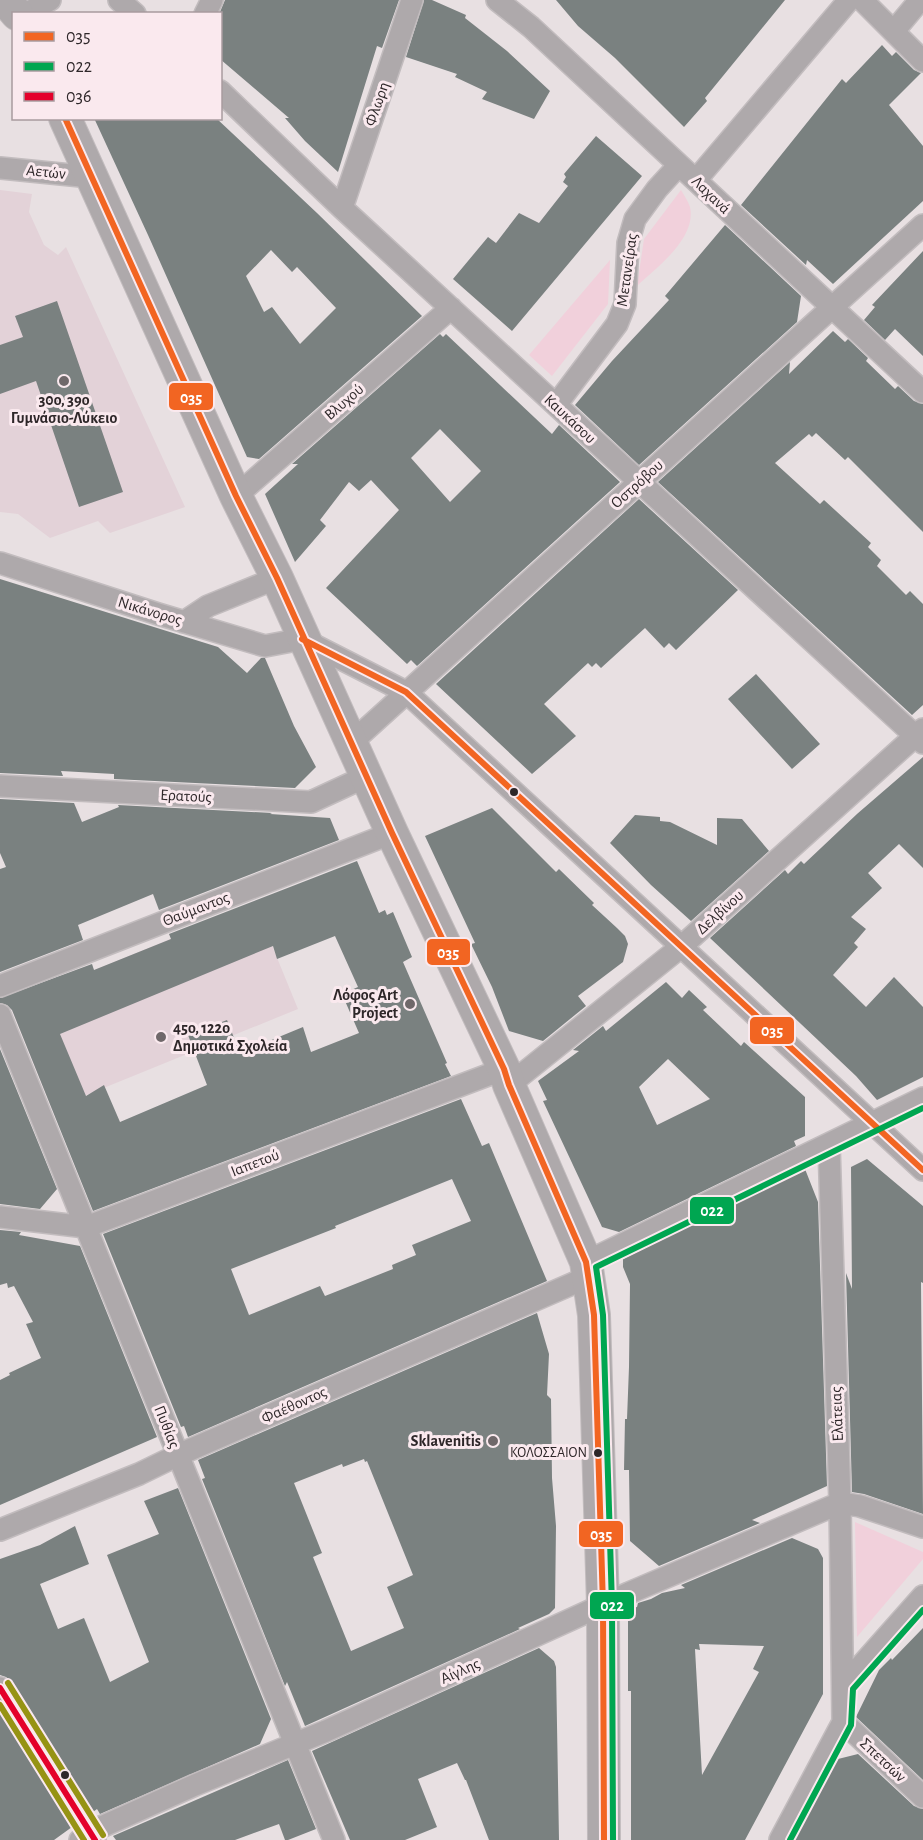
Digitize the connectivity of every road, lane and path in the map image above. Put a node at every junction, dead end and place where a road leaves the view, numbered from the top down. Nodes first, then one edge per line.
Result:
1 (5, 0) edge
2 (50, 0) edge
3 (119, 0) edge
4 (412, 0) edge
5 (497, 0) edge
6 (849, 0) edge
7 (862, 0) edge
8 (920, 0) edge
9 (16, 12) edge
10 (29, 12) edge
11 (133, 12) edge
12 (894, 31) junction
13 (923, 61) edge
14 (222, 93) edge
15 (66, 120) edge
16 (679, 165) junction
17 (0, 168) edge
18 (91, 177) junction
19 (696, 180) junction
20 (342, 208) junction
21 (923, 225) edge
22 (451, 308) junction
23 (832, 308) junction
24 (923, 392) edge
25 (556, 405) junction
26 (639, 482) junction
27 (236, 496) junction
28 (0, 563) edge
29 (277, 578) junction
30 (184, 622) junction
31 (302, 639) junction
32 (406, 692) junction
33 (920, 736) edge
34 (351, 743) junction
35 (366, 776) junction
36 (0, 786) edge
37 (392, 833) junction
38 (682, 946) junction
39 (0, 986) edge
40 (0, 1015) edge
41 (506, 1077) junction
42 (923, 1098) edge
43 (872, 1123) junction
44 (829, 1144) junction
45 (923, 1170) edge
46 (0, 1217) edge
47 (86, 1227) junction
48 (587, 1270) junction
49 (178, 1455) junction
50 (840, 1503) junction
51 (923, 1527) edge
52 (0, 1530) edge
53 (923, 1596) edge
54 (603, 1605) junction
55 (844, 1685) junction
56 (0, 1688) edge
57 (843, 1722) junction
58 (295, 1744) junction
59 (923, 1797) edge
60 (88, 1837) edge
61 (334, 1840) edge
62 (604, 1840) edge
63 (780, 1840) edge

1 - 9 street
2 - 10 street
3 - 11 street
4 - 20 street, Φλωρη
5 - 16 street, Λαχανά
6 - 19 street
7 - 12 street
8 - 12 street
12 - 13 street
14 - 20 street, Καυκάσου
15 - 18 street
16 - 19 street, Λαχανά
16 - 25 street, Μετανείρας
17 - 18 street, Αετών
18 - 27 street
19 - 23 street, Λαχανά
20 - 22 street, Καυκάσου
21 - 23 street, Οστρόβου
22 - 25 street, Καυκάσου
22 - 27 street, Βλυχού
23 - 24 street, Λαχανά
23 - 26 street, Οστρόβου
25 - 26 street, Καυκάσου
26 - 32 street, Οστρόβου
26 - 33 street, Καυκάσου
27 - 29 street
28 - 30 street, Νικάνορος
29 - 30 street
29 - 31 street
30 - 31 street, Νικάνορος
31 - 32 street
31 - 34 street
32 - 34 street, Οστρόβου
32 - 38 street
33 - 38 street, Δελβίνου
34 - 35 street
35 - 36 street, Ερατούς
35 - 37 street
37 - 39 street, Θαύμαντος
37 - 41 street
38 - 41 street, Δελβίνου
38 - 43 street
40 - 47 street, Πυθίας
41 - 47 street, Ιαπετού
41 - 48 street
42 - 43 street, Φαέθοντος
43 - 44 street, Φαέθοντος
43 - 45 street
44 - 48 street, Φαέθοντος
44 - 50 street, Ελάτειας
46 - 47 street, Ιαπετού
47 - 49 street, Πυθίας
48 - 49 street, Φαέθοντος
48 - 54 street
49 - 52 street, Φαέθοντος
49 - 58 street, Πυθίας
50 - 51 street
50 - 54 street, Αίγλης
50 - 55 street, Ελάτειας
53 - 55 street
54 - 58 street, Αίγλης
54 - 62 street
55 - 57 street, Ελάτειας
56 - 60 street
57 - 59 street, Σπετσών
57 - 63 street
58 - 60 street, Αίγλης
58 - 61 street, Πυθίας

